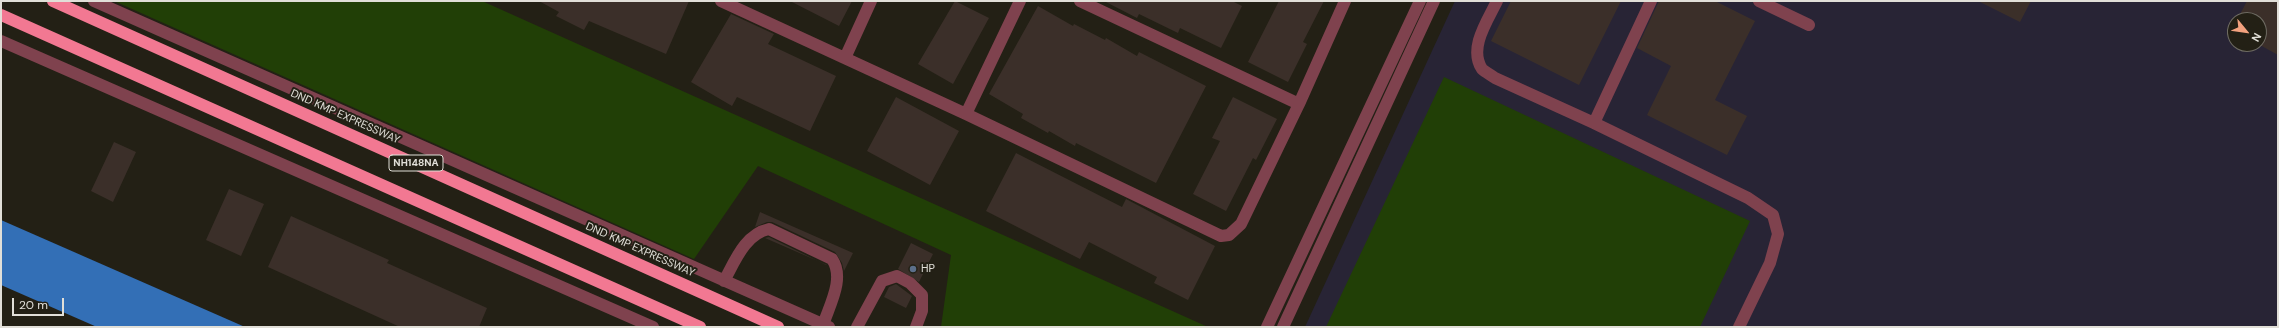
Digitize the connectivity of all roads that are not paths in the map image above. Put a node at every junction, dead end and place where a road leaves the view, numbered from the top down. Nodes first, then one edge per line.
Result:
1 (53, 1) edge
2 (94, 1) edge
3 (721, 1) edge
4 (871, 1) edge
5 (1020, 1) edge
6 (1080, 1) edge
7 (1345, 1) edge
8 (1420, 1) edge
9 (1434, 1) edge
10 (1497, 1) edge
11 (1651, 1) edge
12 (1759, 1) edge
13 (1, 15) edge
14 (1809, 25) dead end
15 (1, 41) edge
16 (845, 58) junction
17 (1299, 104) junction
18 (966, 114) junction
19 (1594, 123) junction
20 (724, 281) junction
21 (650, 326) edge
22 (826, 326) edge
23 (700, 327) edge
24 (778, 327) edge
25 (857, 327) edge
26 (916, 327) edge
27 (1267, 327) edge
28 (1283, 327) edge
29 (1739, 327) edge

1 - 24 highway, DND KMP EXPRESSWAY / NH148NA
2 - 20 street
3 - 16 street
4 - 16 street
5 - 18 street
6 - 17 street
7 - 17 street
8 - 27 street
9 - 28 street
10 - 19 street
11 - 19 street
12 - 14 street
13 - 23 highway, NH148NA
15 - 21 street
16 - 18 street
17 - 18 street
19 - 29 street
20 - 22 street
20 - 22 street
25 - 26 street

